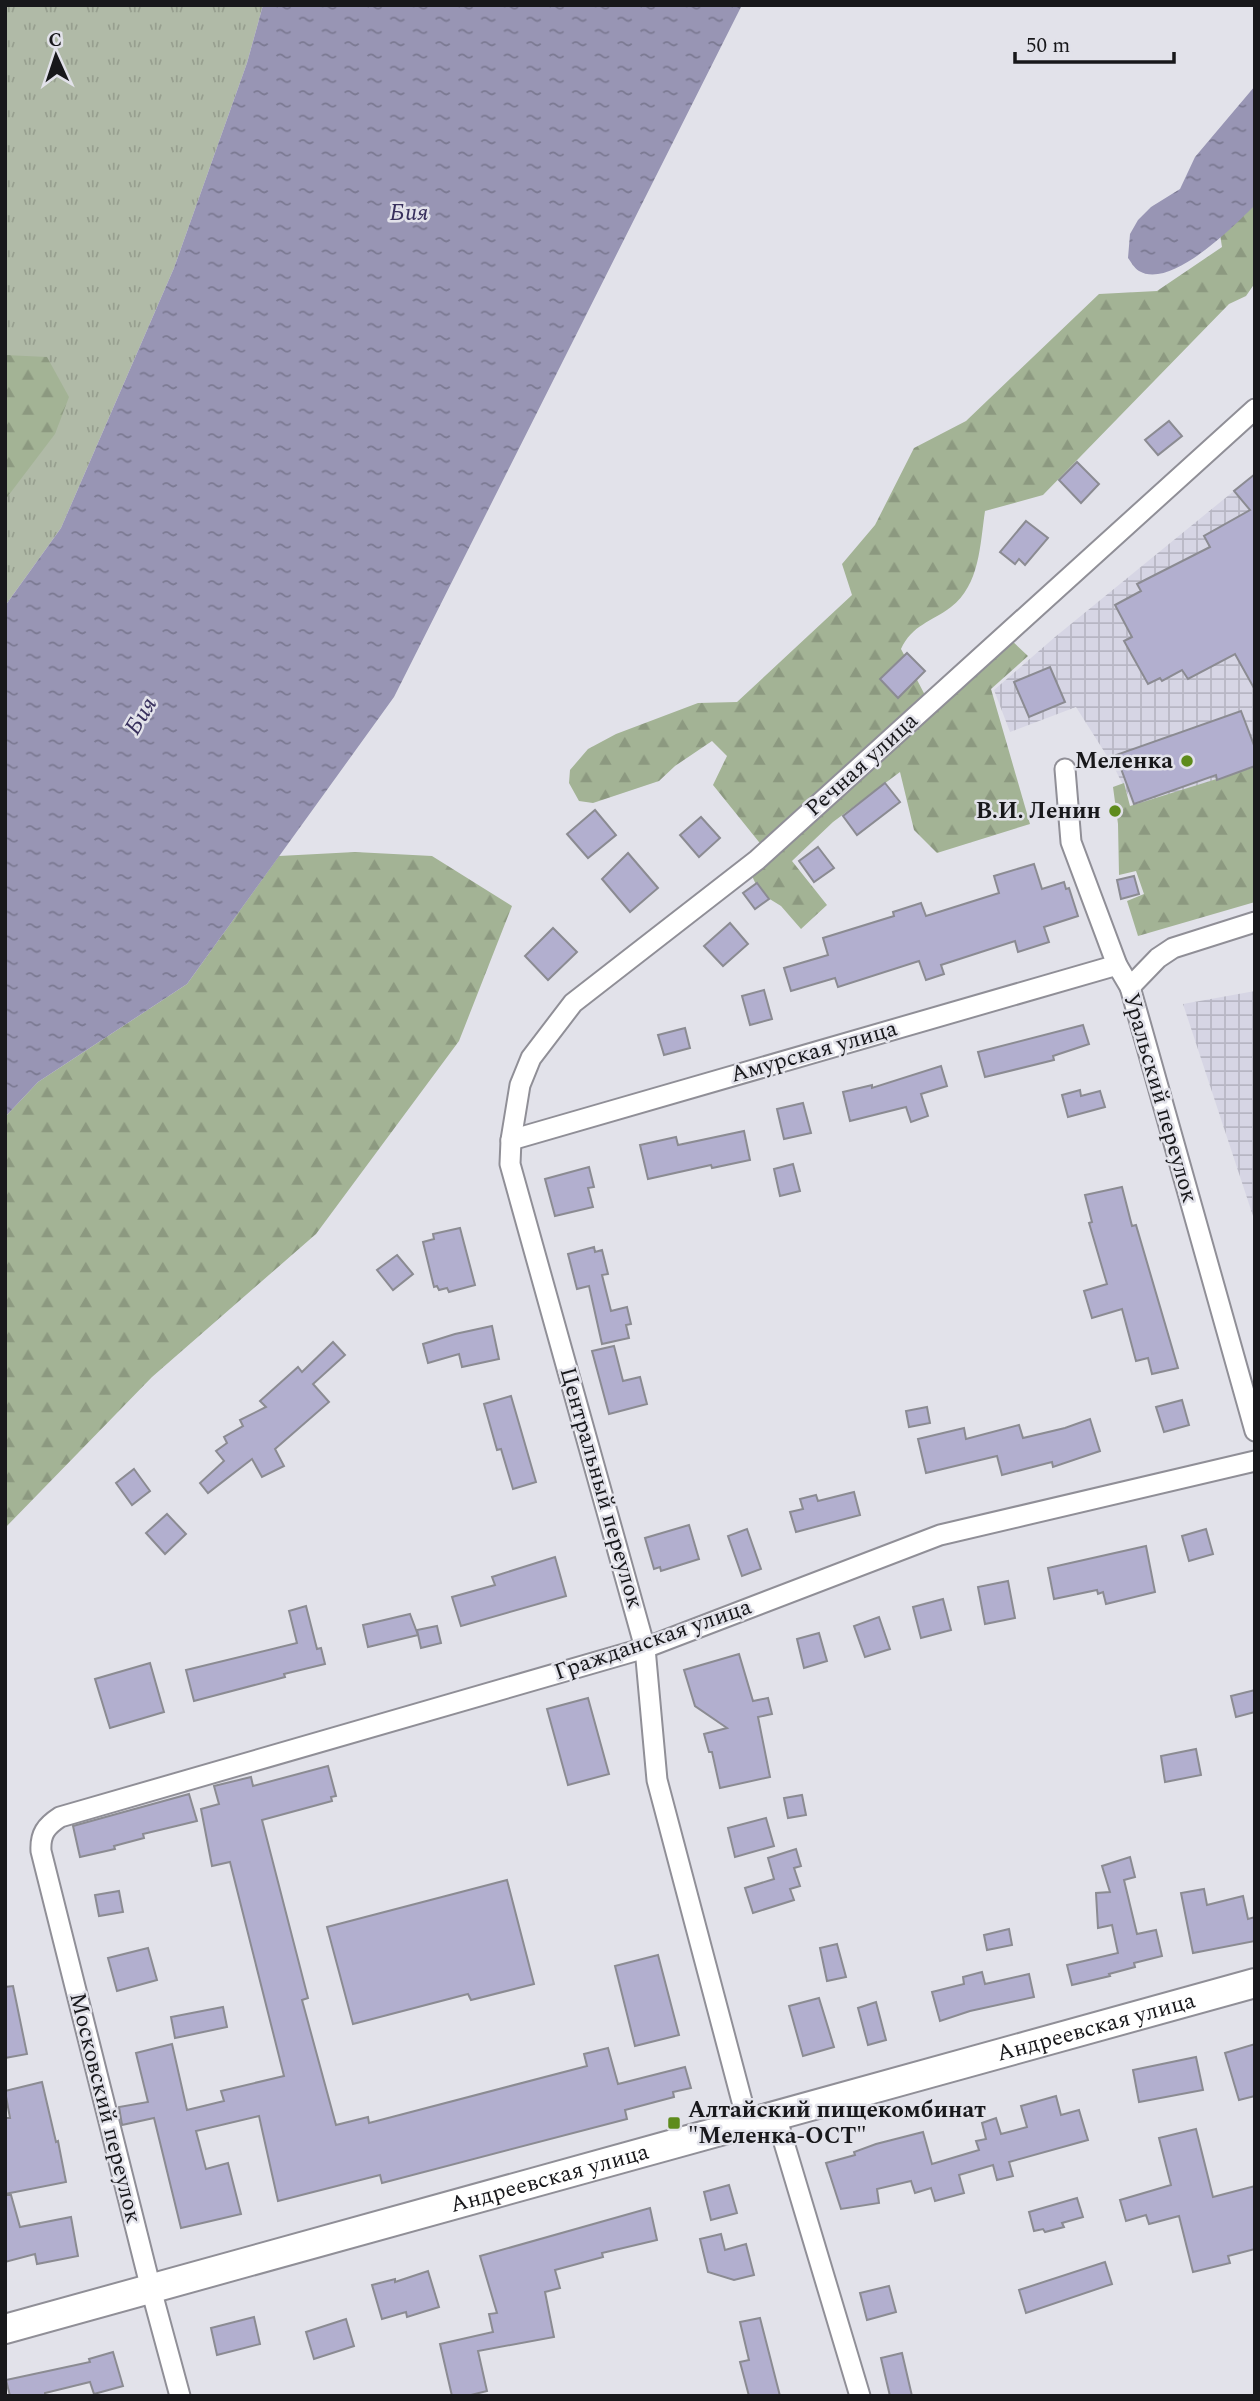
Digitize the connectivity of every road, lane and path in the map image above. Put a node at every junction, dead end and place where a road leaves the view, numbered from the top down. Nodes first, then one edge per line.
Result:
1 (1254, 411) edge
2 (1065, 769) dead end
3 (1255, 922) edge
4 (1117, 965) junction
5 (1130, 987) junction
6 (511, 1140) junction
7 (1255, 1431) edge
8 (1255, 1461) edge
9 (645, 1648) junction
10 (51, 1823) joint
11 (1255, 1983) edge
12 (776, 2116) junction
13 (748, 2123) junction
14 (150, 2289) junction
15 (5, 2329) edge
16 (180, 2396) edge
17 (860, 2396) edge

1 - 6 street, Речная улица
2 - 4 street, Уральский переулок
3 - 5 street
4 - 5 street, Уральский переулок
4 - 6 street, Амурская улица
5 - 7 street, Уральский переулок
6 - 9 street, Центральный переулок
8 - 9 street, Гражданская улица
9 - 10 street, Гражданская улица
9 - 13 street, Центральный переулок
10 - 14 street, Московский переулок
11 - 12 street, Андреевская улица
12 - 13 street, Андреевская улица
12 - 17 street
13 - 14 street, Андреевская улица
14 - 15 street, Андреевская улица
14 - 16 street, Московский переулок

